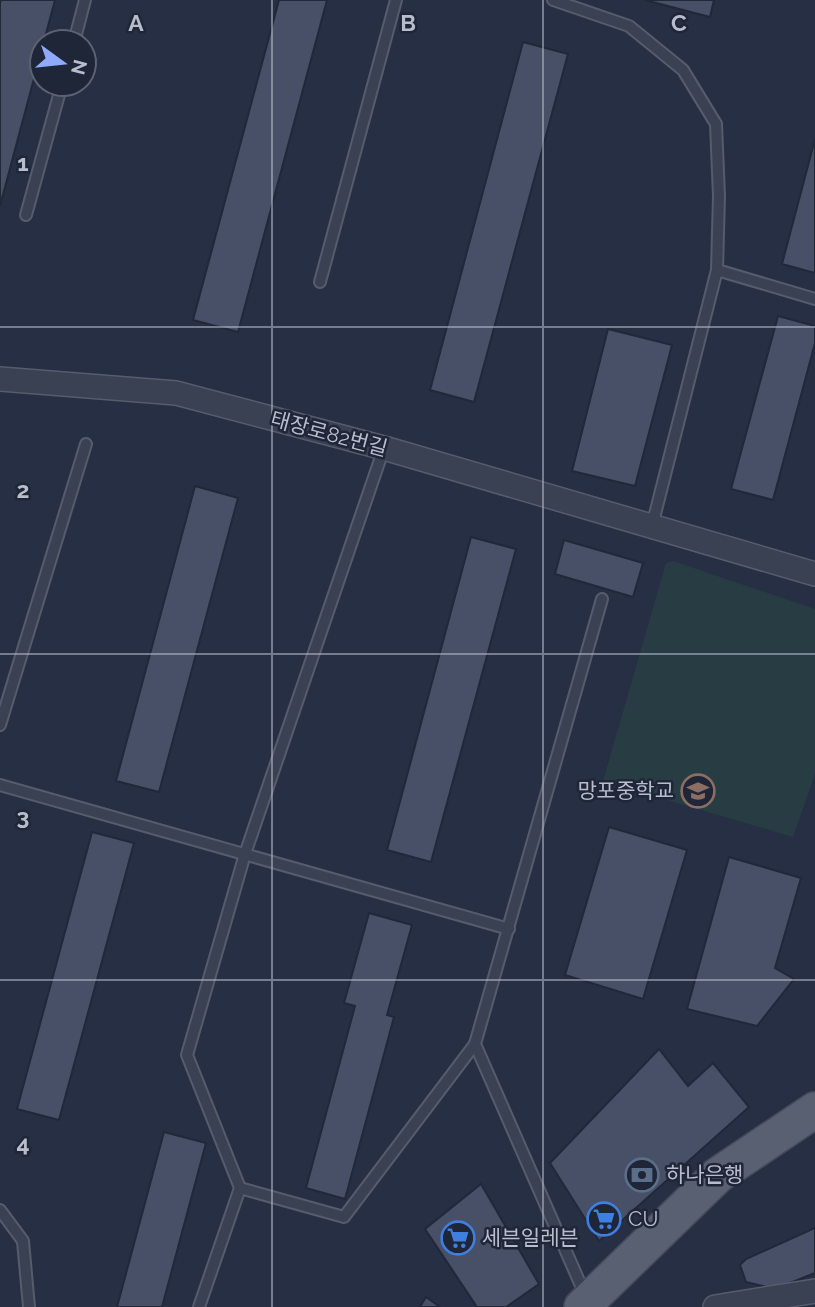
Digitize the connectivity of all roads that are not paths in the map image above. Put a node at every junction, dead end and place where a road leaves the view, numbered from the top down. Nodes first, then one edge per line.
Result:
1 (85, 0) edge
2 (396, 0) edge
3 (553, 0) edge
4 (567, 2) edge
5 (78, 28) edge
6 (58, 98) edge
7 (26, 215) dead end
8 (717, 270) junction
9 (320, 282) dead end
10 (815, 299) edge
11 (0, 379) edge
12 (86, 444) dead end
13 (384, 448) junction
14 (652, 526) junction
15 (815, 574) edge
16 (602, 599) dead end
17 (0, 725) edge
18 (0, 785) edge
19 (245, 854) junction
20 (509, 929) junction
21 (475, 1044) junction
22 (815, 1110) edge
23 (240, 1188) junction
24 (0, 1210) edge
25 (815, 1291) edge
26 (593, 1304) edge
27 (29, 1307) edge
28 (199, 1307) edge
29 (715, 1307) edge

1 - 5 lane
2 - 9 lane
3 - 4 lane
4 - 8 lane
6 - 7 lane
8 - 10 lane
8 - 14 lane
11 - 13 street, 태장로82번길
12 - 17 lane
13 - 14 street, 태장로82번길
13 - 19 lane
14 - 15 street, 태장로82번길
16 - 20 lane
18 - 19 lane
19 - 20 lane
19 - 23 lane
20 - 21 lane
21 - 23 lane
21 - 26 lane
22 - 26 main road
23 - 28 lane
24 - 27 lane
25 - 29 street

